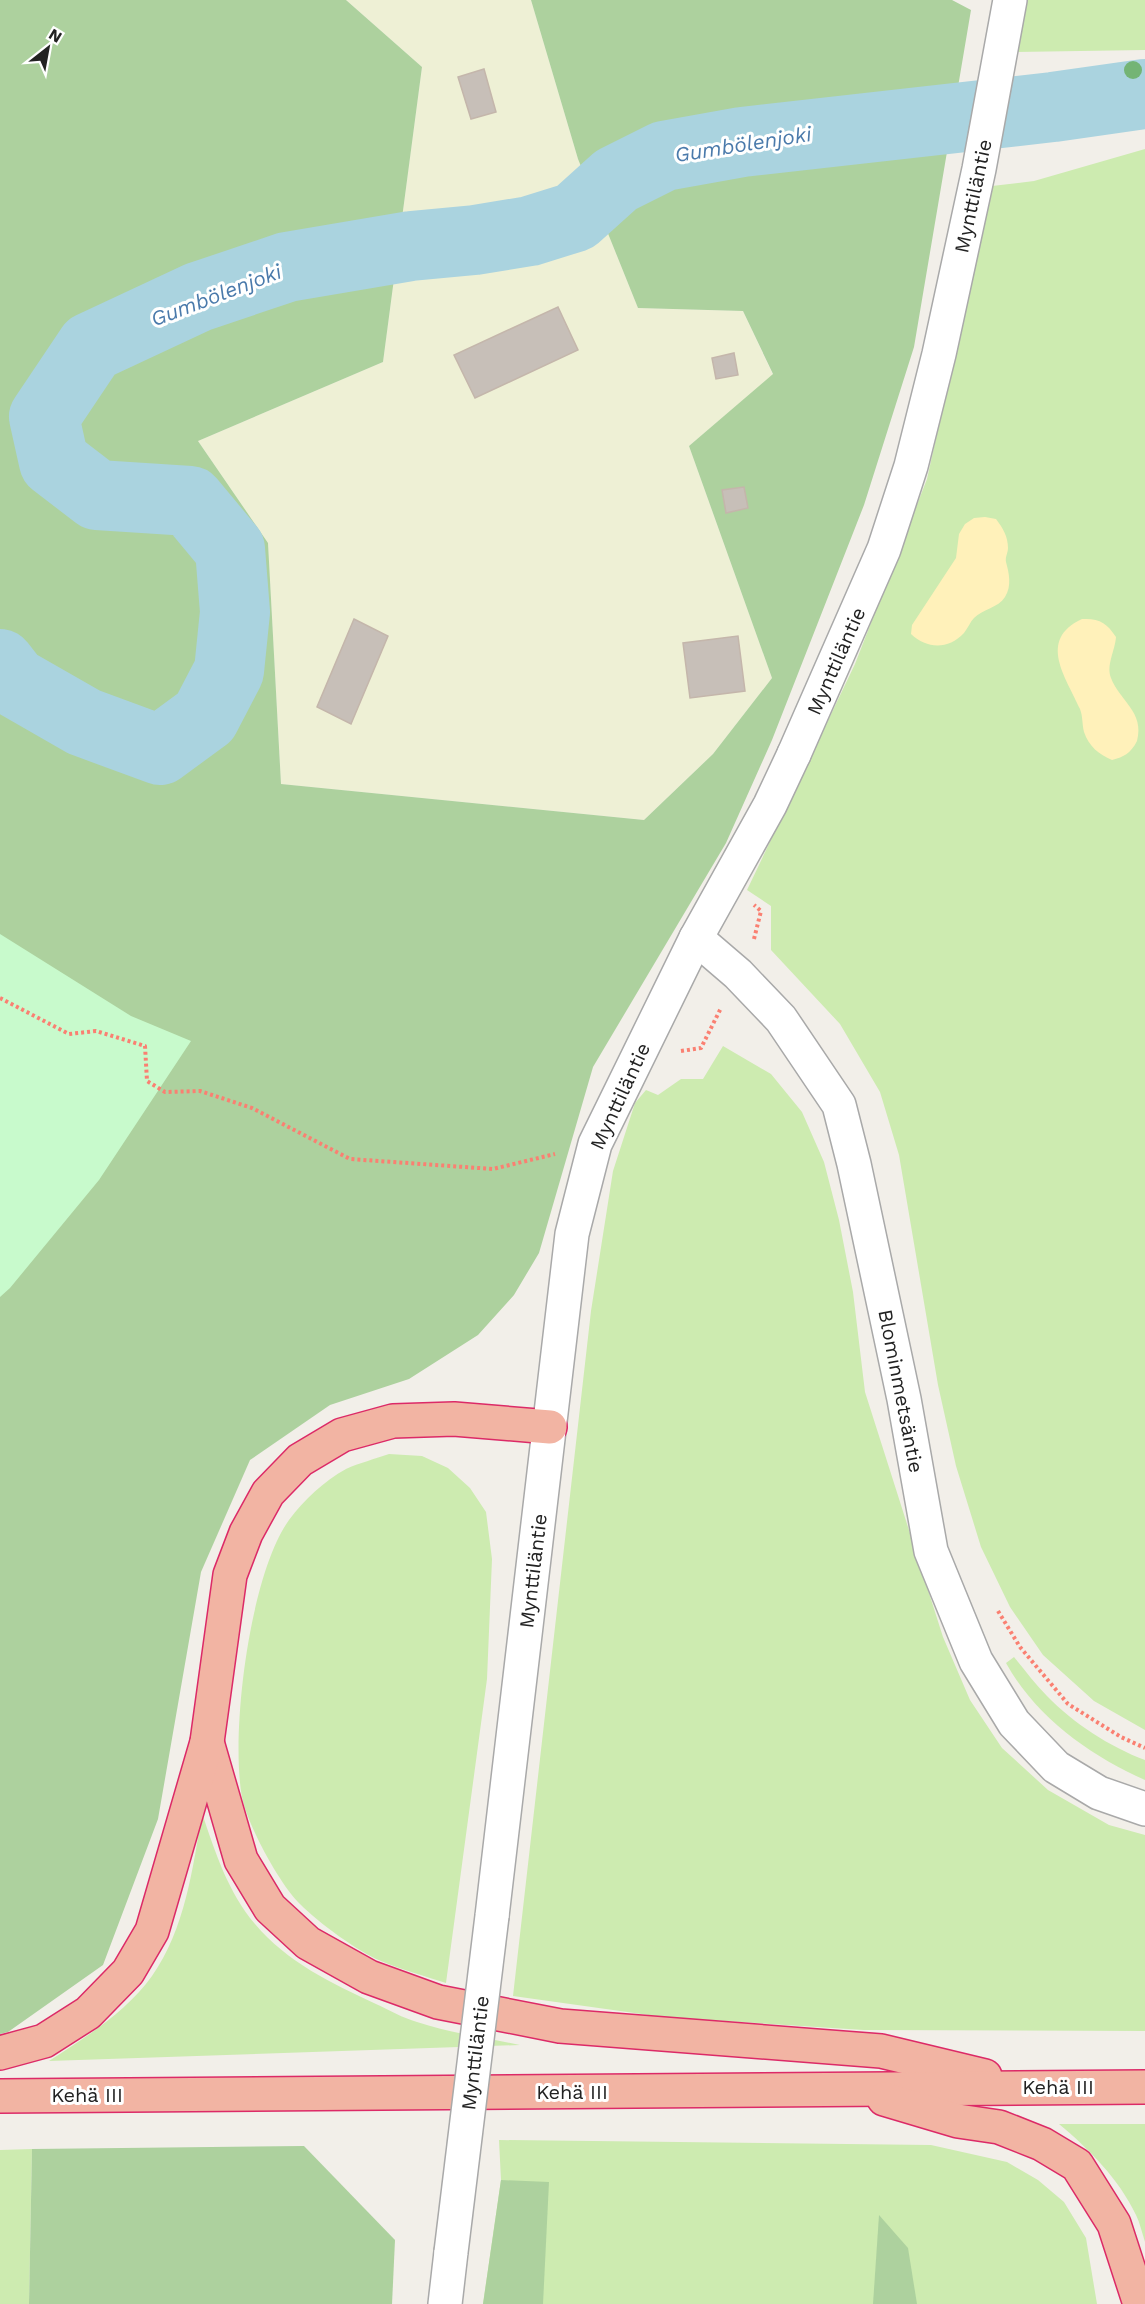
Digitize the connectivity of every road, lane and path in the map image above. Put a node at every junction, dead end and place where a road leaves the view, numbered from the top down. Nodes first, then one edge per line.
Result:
1 (1010, 0) edge
2 (761, 911) dead end
3 (696, 938) junction
4 (753, 941) dead end
5 (0, 998) edge
6 (595, 1144) junction
7 (550, 1427) junction
8 (207, 1742) junction
9 (1145, 1809) edge
10 (0, 2053) edge
11 (1030, 2087) junction
12 (1145, 2087) edge
13 (854, 2090) junction
14 (0, 2096) edge
15 (445, 2304) edge
16 (1140, 2304) edge

1 - 3 street, Mynttiläntie
2 - 4 path
3 - 6 street, Mynttiläntie
3 - 9 street, Blominmetsäntie
5 - 6 path
6 - 7 street, Mynttiläntie
7 - 8 highway
7 - 15 street, Mynttiläntie, bridge
8 - 10 highway
8 - 11 highway
11 - 12 highway, Kehä III
11 - 13 highway, Kehä III
13 - 14 highway, Kehä III
13 - 16 highway

